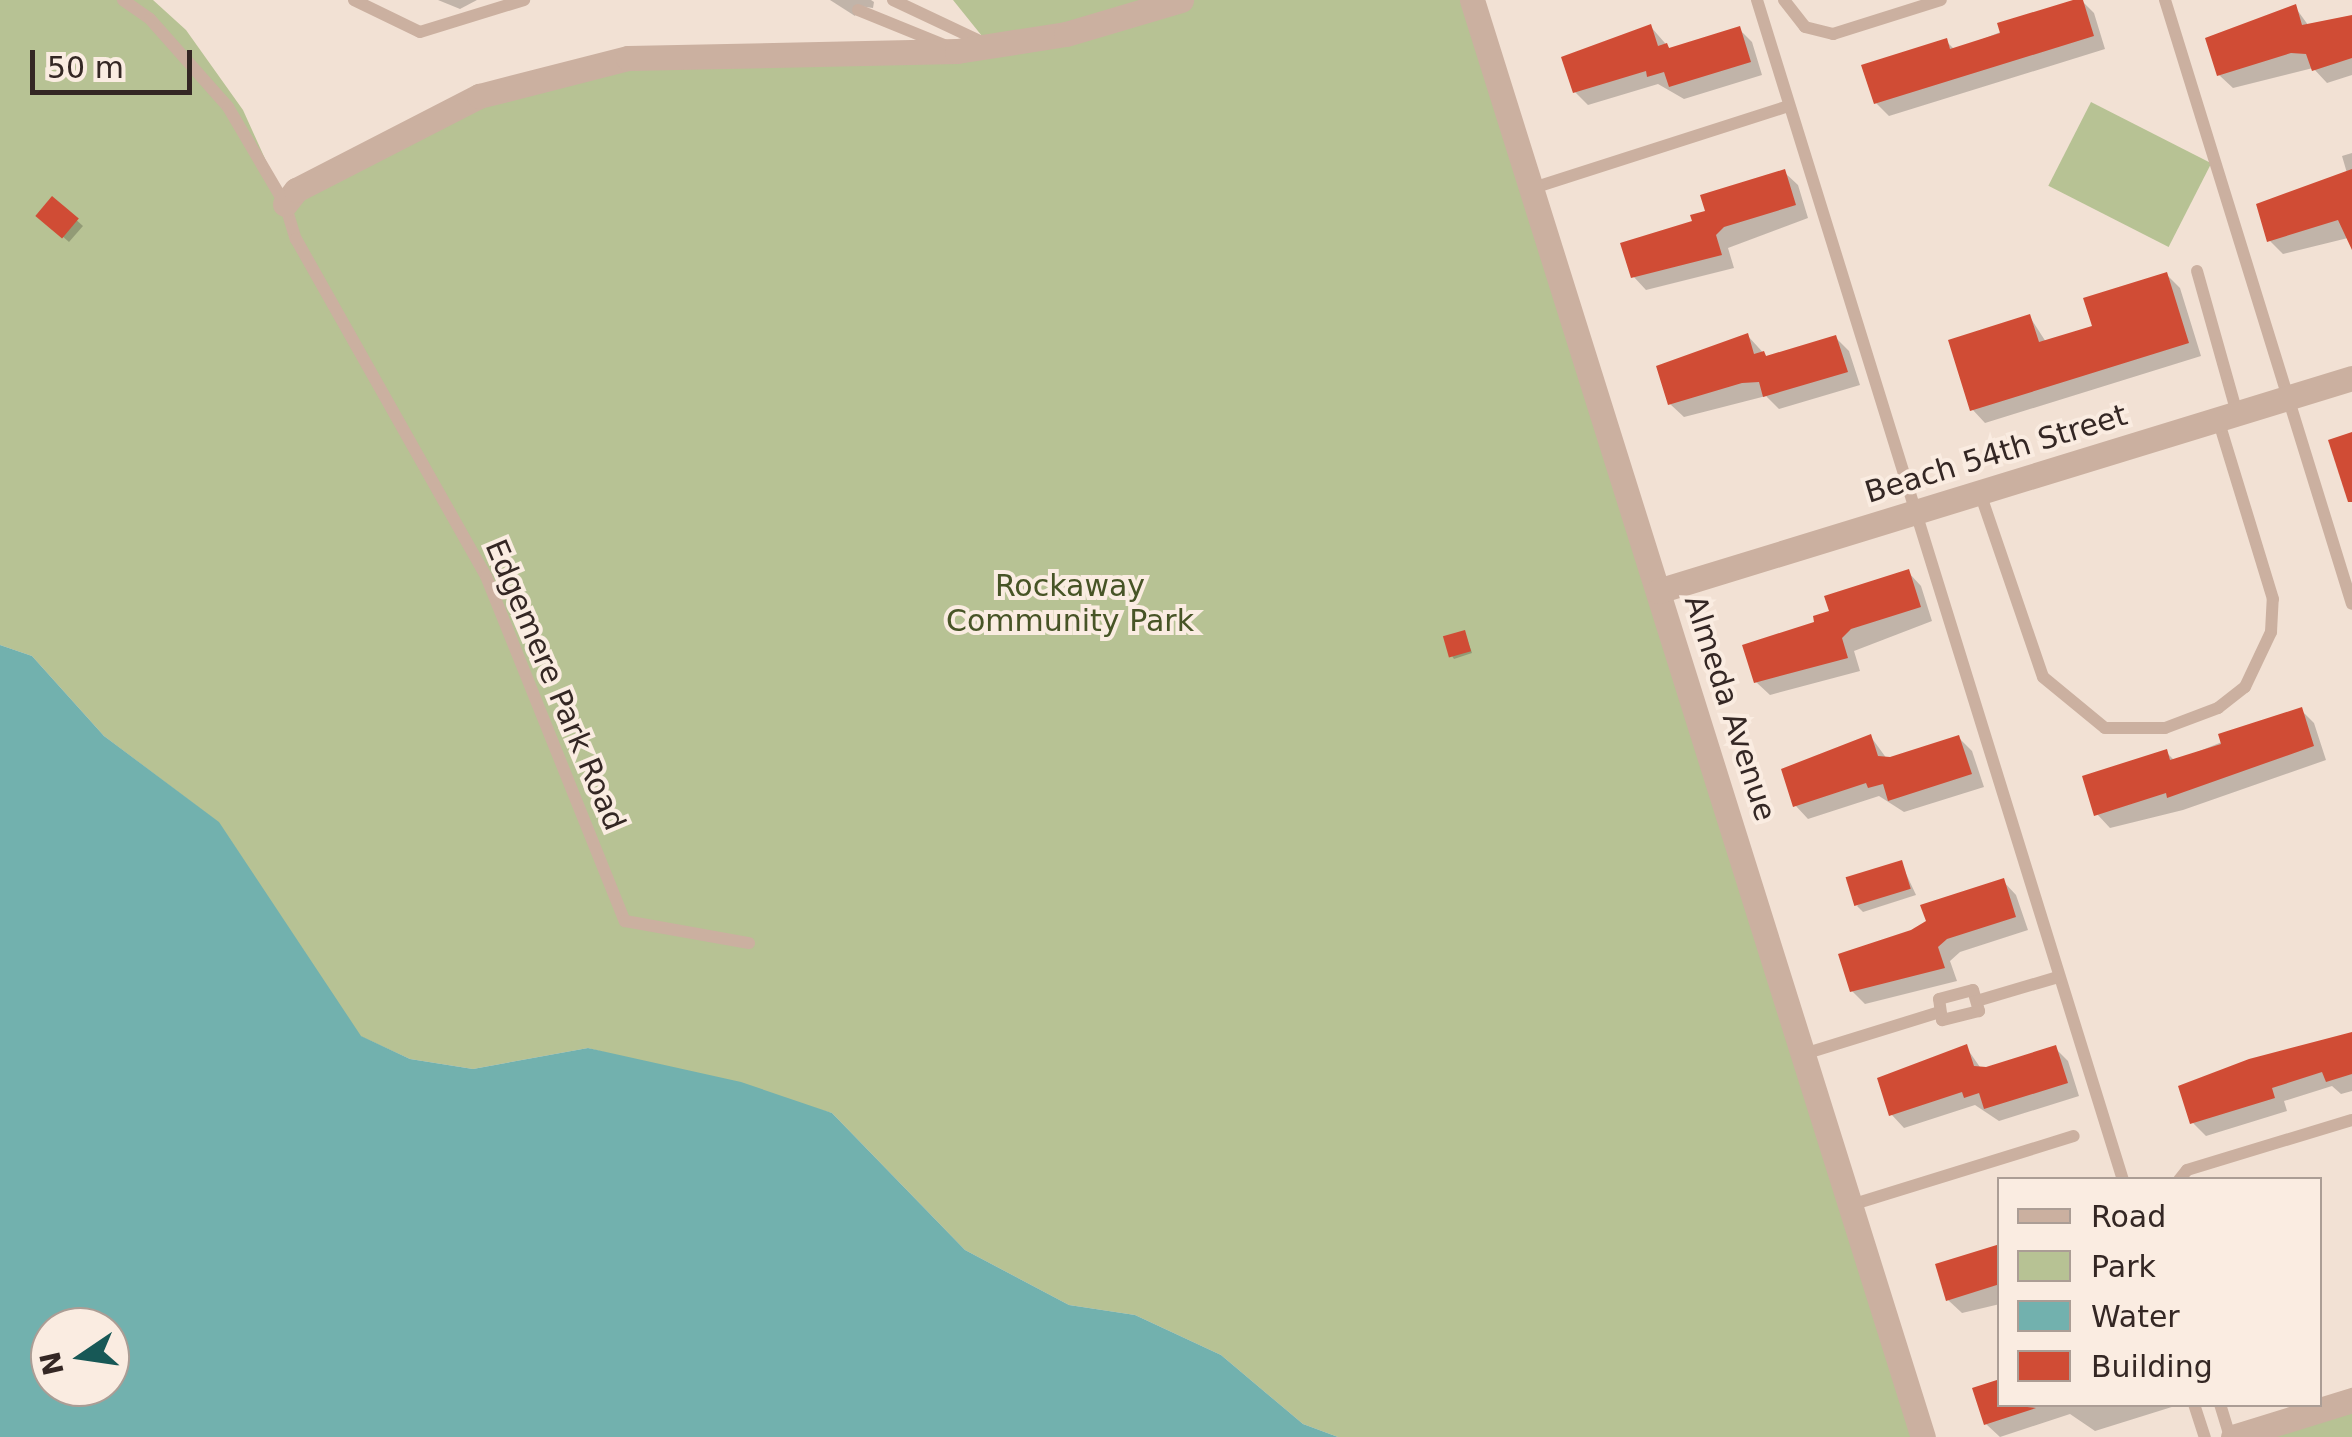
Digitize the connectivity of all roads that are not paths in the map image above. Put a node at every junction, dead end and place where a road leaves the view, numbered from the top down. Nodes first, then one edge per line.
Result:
1 (123, 0) edge
2 (354, 0) edge
3 (524, 0) edge
4 (893, 0) edge
5 (1181, 0) edge
6 (1472, 0) edge
7 (1756, 0) edge
8 (1784, 0) edge
9 (1940, 0) edge
10 (2165, 0) edge
11 (858, 10) dead end
12 (991, 47) junction
13 (957, 51) junction
14 (1789, 106) junction
15 (1530, 189) junction
16 (285, 204) junction
17 (2197, 271) dead end
18 (2352, 378) edge
19 (2288, 397) junction
20 (2228, 416) junction
21 (1980, 492) junction
22 (1912, 514) junction
23 (1658, 592) junction
24 (2352, 604) edge
25 (749, 943) dead end
26 (2058, 977) junction
27 (1980, 1000) junction
28 (1940, 1012) junction
29 (1804, 1054) junction
30 (2352, 1120) edge
31 (2074, 1136) dead end
32 (2122, 1177) edge
33 (2181, 1177) edge
34 (1851, 1205) junction
35 (2352, 1400) edge
36 (2195, 1407) edge
37 (2221, 1407) edge
38 (1923, 1437) edge
39 (2205, 1437) edge
40 (2232, 1437) edge

1 - 16 lane
2 - 3 lane
4 - 12 lane
5 - 12 street
6 - 15 street, Almeda Avenue
7 - 14 lane
8 - 9 lane
10 - 19 lane
11 - 13 lane
12 - 13 street
13 - 16 street
14 - 15 lane
14 - 22 lane
15 - 23 street, Almeda Avenue
16 - 25 lane, Edgemere Park Road
17 - 20 lane
18 - 19 street, Beach 54th Street
19 - 20 street, Beach 54th Street
19 - 24 lane
20 - 21 street, Beach 54th Street
20 - 21 lane
21 - 22 street, Beach 54th Street
22 - 23 street, Beach 54th Street
22 - 26 lane
23 - 29 street, Almeda Avenue
26 - 27 lane
26 - 32 lane
27 - 28 lane
27 - 28 lane
28 - 29 lane
29 - 34 street, Almeda Avenue
30 - 33 lane
31 - 34 lane
34 - 38 street, Almeda Avenue
35 - 40 street
36 - 39 lane
37 - 40 lane

